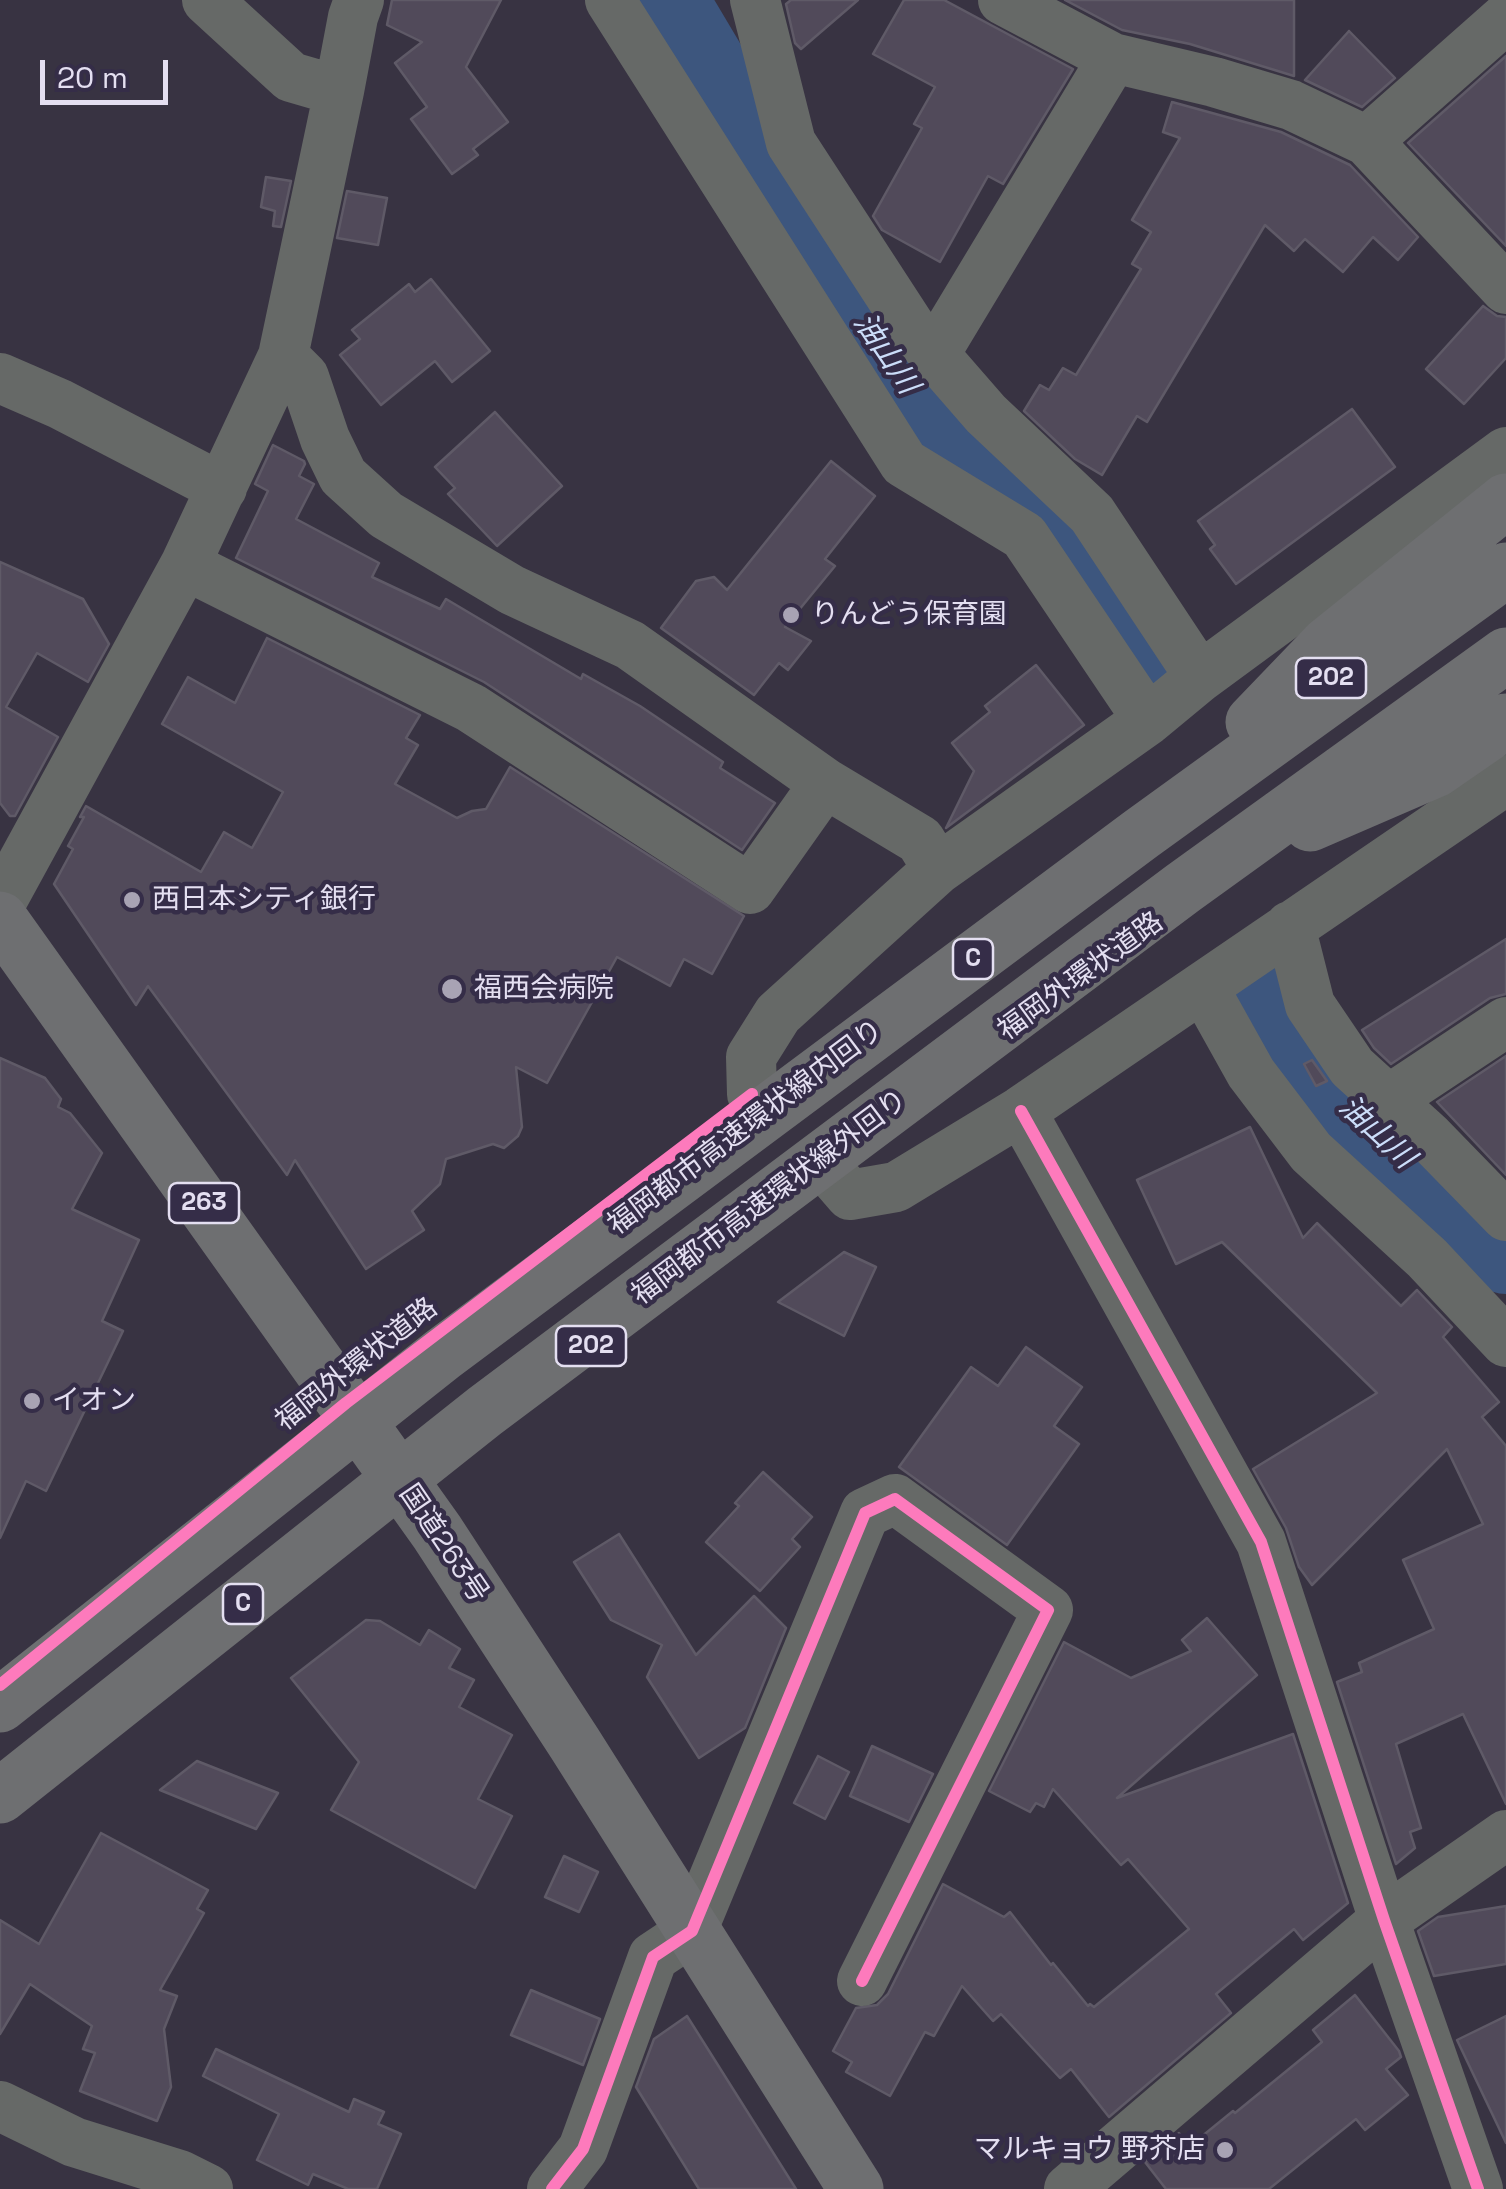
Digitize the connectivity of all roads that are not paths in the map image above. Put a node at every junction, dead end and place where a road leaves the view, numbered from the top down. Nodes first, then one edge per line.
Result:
1 (207, 0) edge
2 (610, 0) edge
3 (755, 0) edge
4 (1003, 0) edge
5 (353, 6) edge
6 (1506, 18) edge
7 (1113, 58) junction
8 (339, 91) junction
9 (1367, 141) junction
10 (1506, 289) edge
11 (934, 354) junction
12 (284, 356) junction
13 (0, 378) edge
14 (1506, 452) edge
15 (222, 488) junction
16 (1501, 523) edge
17 (185, 566) junction
18 (1506, 570) edge
19 (1506, 655) edge
20 (1506, 671) edge
21 (1200, 677) junction
22 (1148, 720) junction
23 (1506, 721) edge
24 (1506, 780) edge
25 (825, 783) junction
26 (1248, 851) junction
27 (938, 869) junction
28 (0, 904) edge
29 (0, 919) edge
30 (1284, 930) junction
31 (1203, 987) junction
32 (1506, 1022) edge
33 (752, 1094) junction
34 (1388, 1102) junction
35 (1020, 1111) junction
36 (824, 1166) junction
37 (1506, 1216) edge
38 (1506, 1342) edge
39 (346, 1403) junction
40 (406, 1490) junction
41 (0, 1685) edge
42 (0, 1706) edge
43 (0, 1796) edge
44 (0, 1807) edge
45 (1506, 1835) edge
46 (1384, 1920) junction
47 (692, 1931) junction
48 (862, 1981) dead end
49 (0, 2106) edge
50 (208, 2189) edge
51 (552, 2189) edge
52 (856, 2189) edge
53 (1069, 2189) edge
54 (1478, 2189) edge

1 - 8 street
2 - 22 street
3 - 11 street
4 - 7 street
5 - 8 street
6 - 9 street
7 - 9 street
7 - 11 street
8 - 12 street
9 - 10 street
11 - 21 street
12 - 15 street
12 - 25 street
13 - 15 street
14 - 21 street
15 - 17 street
16 - 33 highway, 福岡外環状道路 / 202
17 - 25 street
17 - 28 street
18 - 42 highway, 福岡都市高速環状線内回り / C
19 - 43 highway, 福岡都市高速環状線外回り / C
20 - 26 highway, 福岡外環状道路 / 202
21 - 22 street
22 - 27 street
23 - 26 highway
24 - 30 street
25 - 27 street
26 - 36 highway, 福岡外環状道路 / 202
27 - 33 street
29 - 39 highway, 国道263号 / 263
30 - 31 street
30 - 34 street
31 - 35 street
31 - 38 street
32 - 34 street
33 - 39 highway, 福岡外環状道路 / 202
34 - 37 street
35 - 36 street
35 - 46 street
36 - 40 highway, 福岡外環状道路 / 202
39 - 40 highway, 国道263号 / 263
39 - 41 highway, 福岡外環状道路 / 202
40 - 44 highway, 福岡外環状道路 / 202
40 - 47 highway, 国道263号 / 263
45 - 46 street
46 - 53 street
46 - 54 street
47 - 48 street
47 - 51 street
47 - 52 highway, 国道263号 / 263
49 - 50 street

